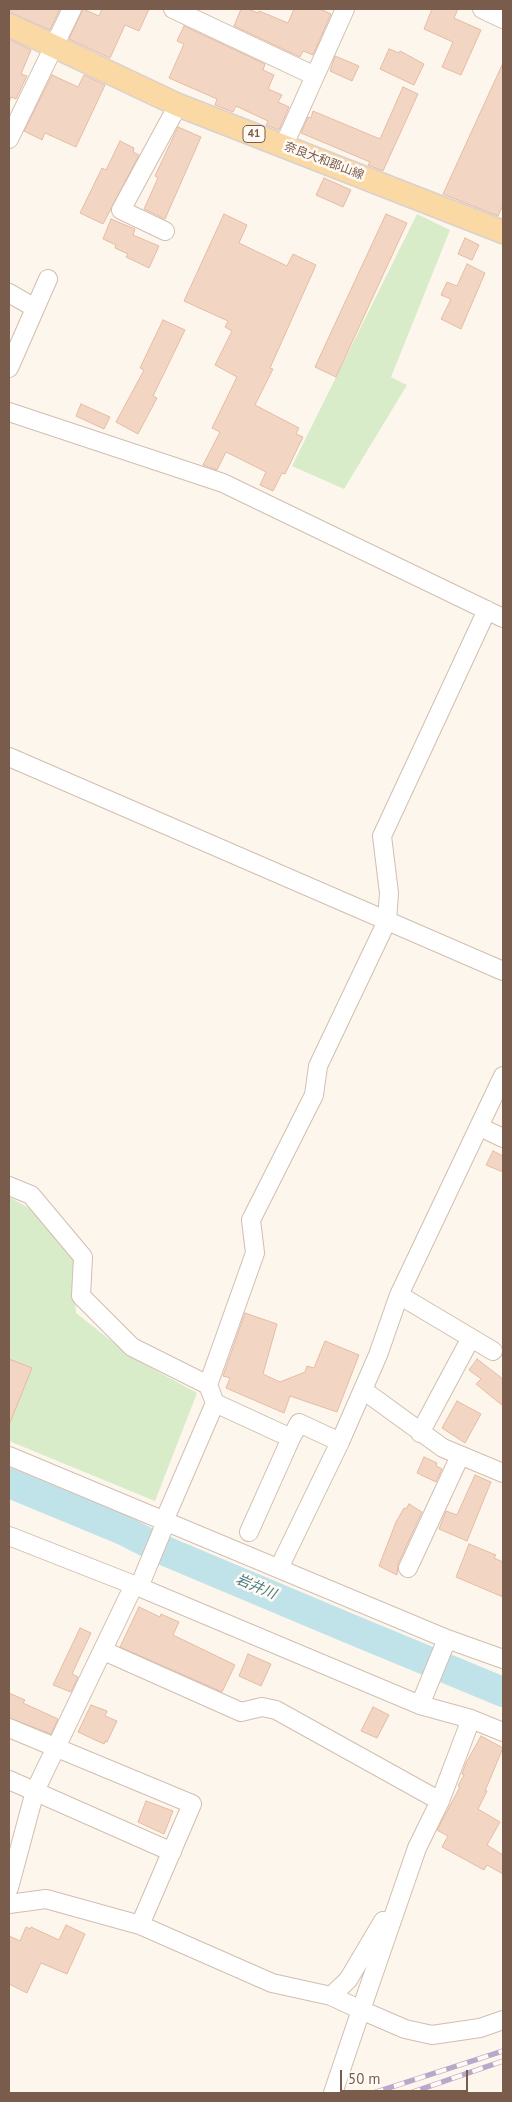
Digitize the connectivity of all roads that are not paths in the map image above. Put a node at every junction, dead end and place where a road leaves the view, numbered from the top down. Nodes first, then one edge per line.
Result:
1 (72, 9) edge
2 (173, 9) edge
3 (345, 9) edge
4 (482, 9) edge
5 (503, 19) edge
6 (9, 25) edge
7 (55, 45) junction
8 (315, 76) junction
9 (178, 105) junction
10 (9, 139) edge
11 (284, 146) junction
12 (165, 231) dead end
13 (503, 232) edge
14 (48, 279) dead end
15 (9, 293) edge
16 (35, 308) junction
17 (9, 368) edge
18 (9, 412) edge
19 (488, 610) junction
20 (503, 618) edge
21 (9, 757) edge
22 (387, 921) junction
23 (503, 970) edge
24 (503, 1076) edge
25 (480, 1127) junction
26 (503, 1138) edge
27 (9, 1186) edge
28 (399, 1295) junction
29 (466, 1347) dead end
30 (494, 1351) dead end
31 (208, 1385) junction
32 (363, 1390) junction
33 (215, 1403) junction
34 (420, 1432) junction
35 (292, 1438) junction
36 (340, 1442) junction
37 (9, 1456) edge
38 (460, 1456) junction
39 (503, 1473) edge
40 (163, 1525) junction
41 (249, 1532) dead end
42 (9, 1536) edge
43 (9, 1550) edge
44 (46, 1551) junction
45 (280, 1568) junction
46 (408, 1568) dead end
47 (138, 1584) junction
48 (446, 1643) junction
49 (104, 1651) junction
50 (503, 1659) edge
51 (422, 1700) junction
52 (471, 1719) junction
53 (9, 1728) edge
54 (503, 1732) edge
55 (56, 1747) junction
56 (9, 1780) edge
57 (35, 1791) junction
58 (440, 1801) junction
59 (172, 1852) junction
60 (9, 1888) edge
61 (400, 1892) junction
62 (9, 1904) edge
63 (140, 1925) junction
64 (331, 1996) junction
65 (361, 2010) junction
66 (503, 2020) edge
67 (333, 2093) edge

1 - 7 street
2 - 8 street
3 - 8 street
4 - 5 street
6 - 7 main road, 奈良大和郡山線 / 41
7 - 9 main road, 奈良大和郡山線 / 41
7 - 10 street
8 - 11 street
9 - 11 main road, 奈良大和郡山線 / 41
9 - 12 street
11 - 13 main road, 奈良大和郡山線 / 41
14 - 16 street
15 - 16 street
16 - 17 street
18 - 19 street
19 - 20 street
19 - 22 street
21 - 22 street
22 - 23 street
22 - 31 street
24 - 25 street
25 - 26 street
25 - 28 street
27 - 31 street
28 - 30 street
28 - 32 street
29 - 34 street
31 - 33 street
32 - 34 street
32 - 36 street
33 - 35 street
33 - 40 street
34 - 38 street
35 - 36 street
35 - 41 street
36 - 45 street
37 - 40 street
38 - 39 street
38 - 46 street
40 - 45 street
40 - 47 street
42 - 44 street
43 - 44 street
44 - 47 street
45 - 48 street
47 - 49 street
47 - 51 street
48 - 50 street
48 - 51 street
49 - 55 street
49 - 58 street
51 - 52 street
52 - 54 street
52 - 58 street
53 - 55 street
55 - 57 street
55 - 59 street
56 - 57 street
57 - 59 street
57 - 60 street
58 - 61 street
59 - 63 street
61 - 64 street
61 - 65 street
62 - 63 street
63 - 64 street
64 - 65 street
65 - 66 street
65 - 67 street

